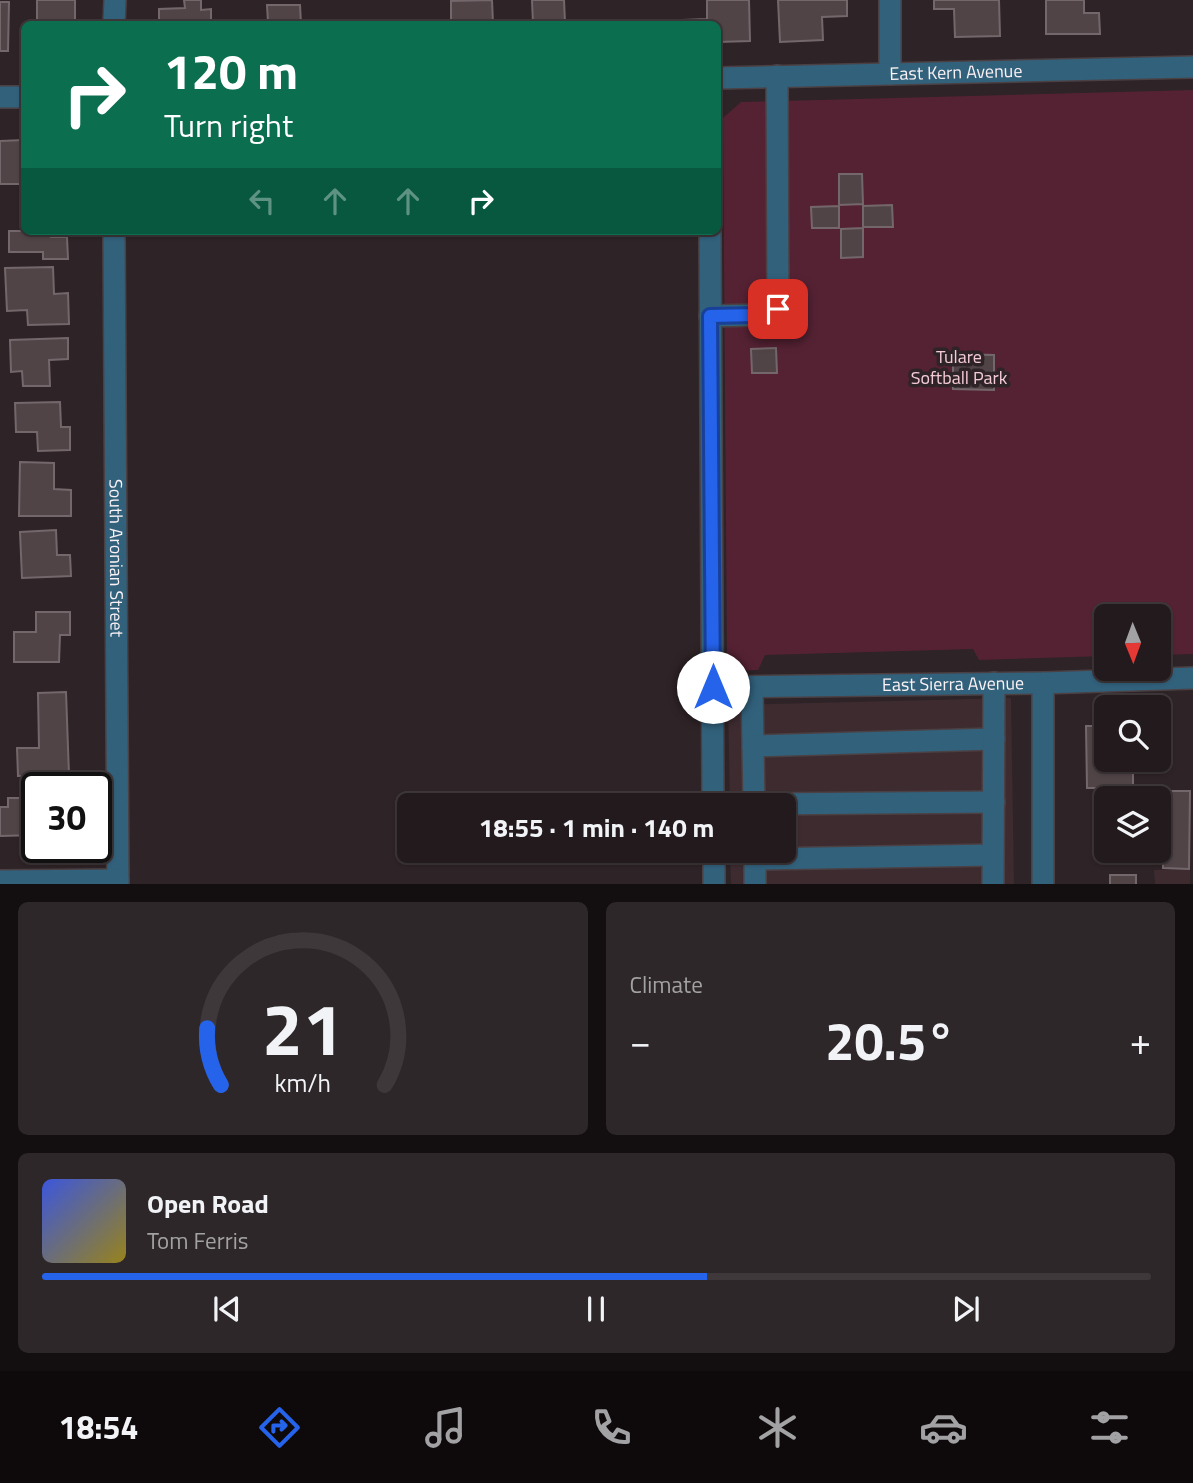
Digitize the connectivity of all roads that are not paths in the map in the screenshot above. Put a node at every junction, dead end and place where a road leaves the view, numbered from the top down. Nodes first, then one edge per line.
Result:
1 (115, 0) edge
2 (890, 0) edge
3 (114, 21) edge
4 (1193, 67) edge
5 (890, 74) junction
6 (776, 76) junction
7 (721, 78) edge
8 (0, 97) edge
9 (21, 97) edge
10 (114, 235) edge
11 (710, 235) edge
12 (710, 316) junction
13 (1193, 678) edge
14 (994, 683) junction
15 (1042, 683) junction
16 (713, 687) junction
17 (752, 687) junction
18 (994, 740) junction
19 (753, 746) junction
20 (713, 793) edge
21 (754, 793) edge
22 (994, 802) junction
23 (796, 804) edge
24 (796, 855) edge
25 (993, 855) junction
26 (714, 863) edge
27 (755, 863) edge
28 (0, 881) edge
29 (118, 882) edge
30 (714, 884) edge
31 (755, 884) edge
32 (993, 884) edge
33 (1043, 884) edge

1 - 3 street
2 - 5 street
4 - 5 street, East Kern Avenue
5 - 6 street, East Kern Avenue
6 - 7 street, East Kern Avenue
6 - 12 street
8 - 9 street
10 - 29 street, South Aronian Street
11 - 12 street
12 - 16 street
13 - 15 street, East Sierra Avenue
14 - 15 street, East Sierra Avenue
14 - 17 street, East Sierra Avenue
14 - 18 street
15 - 33 street
16 - 17 street, East Sierra Avenue
16 - 20 street
17 - 19 street
18 - 19 street
18 - 22 street
19 - 21 street
22 - 23 street
22 - 25 street
24 - 25 street
25 - 32 street
26 - 30 street
27 - 31 street
28 - 29 street

